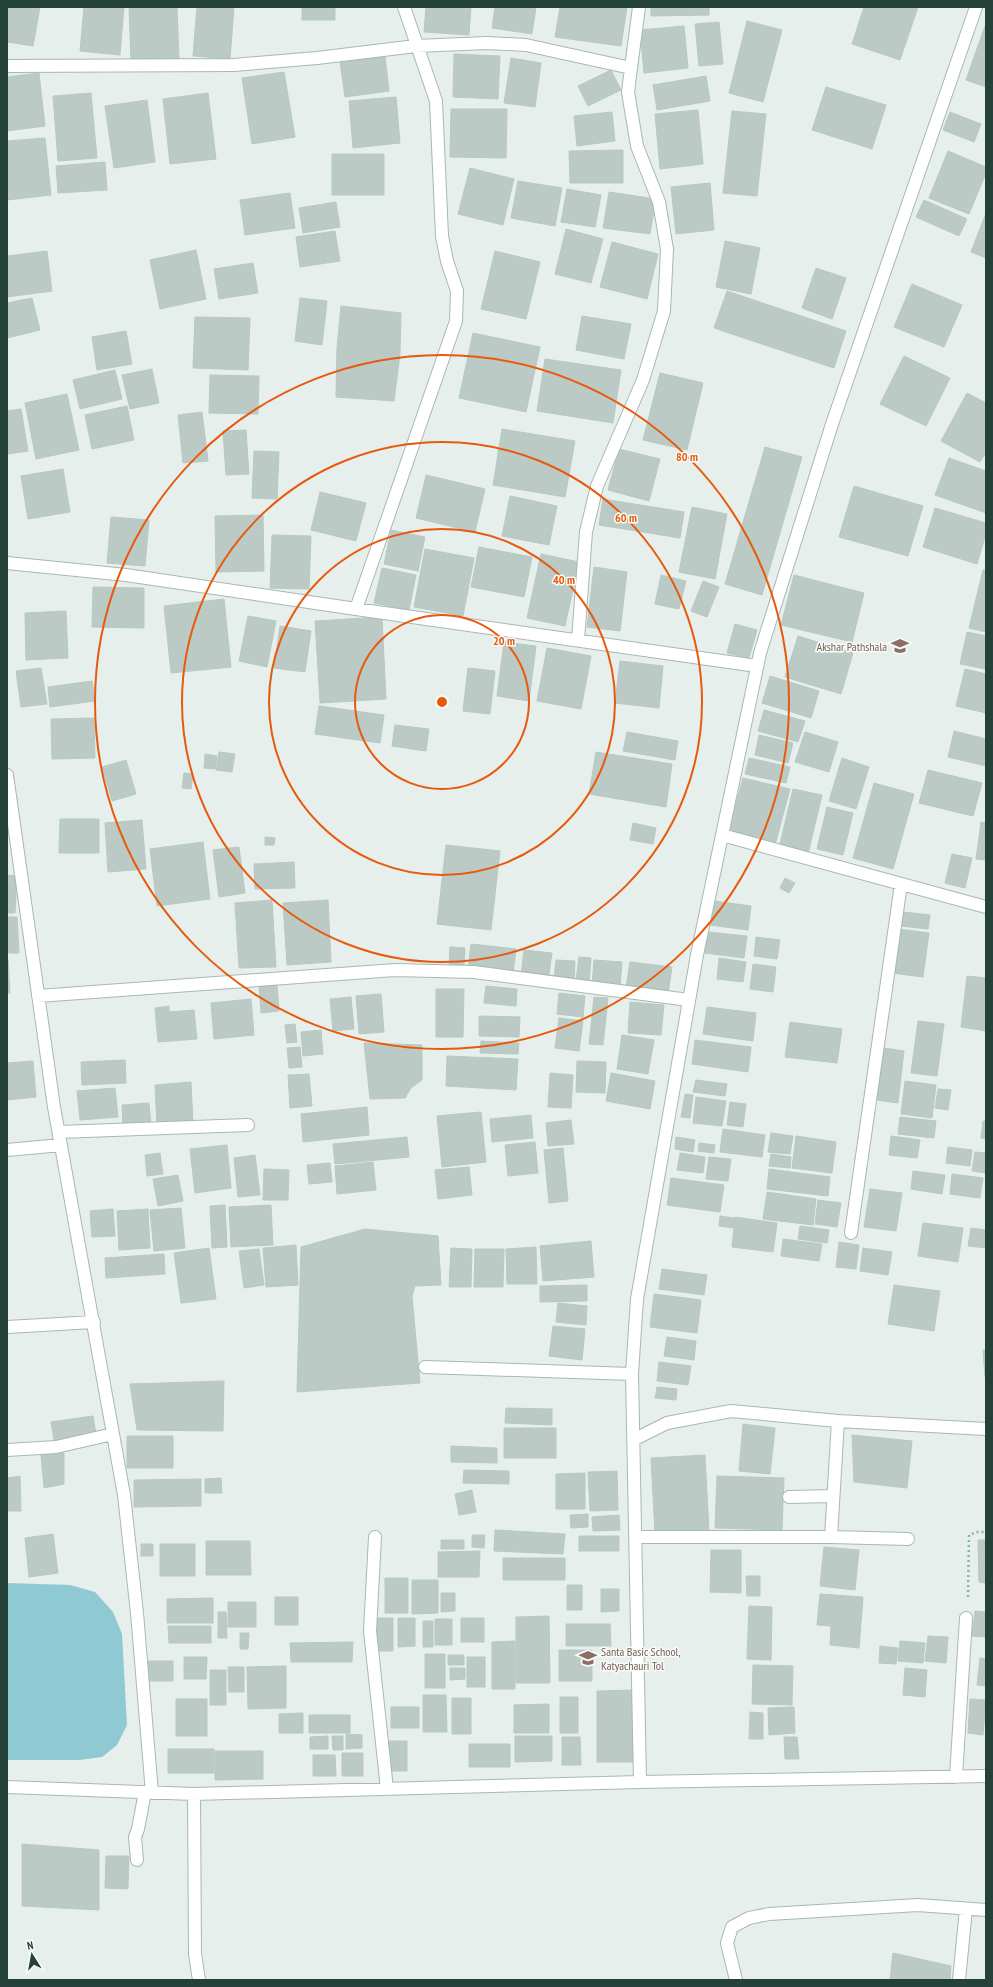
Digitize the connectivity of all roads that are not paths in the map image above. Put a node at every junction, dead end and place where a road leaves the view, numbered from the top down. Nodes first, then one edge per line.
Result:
1 (404, 7) edge
2 (639, 7) edge
3 (976, 7) edge
4 (416, 46) junction
5 (7, 66) edge
6 (631, 68) junction
7 (7, 563) edge
8 (356, 609) junction
9 (578, 640) junction
10 (757, 666) junction
11 (7, 775) edge
12 (722, 835) junction
13 (901, 884) junction
14 (986, 907) edge
15 (38, 996) junction
16 (689, 1000) junction
17 (248, 1125) dead end
18 (59, 1132) junction
19 (61, 1145) junction
20 (7, 1150) edge
21 (851, 1233) dead end
22 (94, 1322) junction
23 (7, 1327) edge
24 (425, 1367) dead end
25 (632, 1374) junction
26 (838, 1421) junction
27 (986, 1429) edge
28 (113, 1434) junction
29 (633, 1440) junction
30 (7, 1450) edge
31 (833, 1496) junction
32 (789, 1497) dead end
33 (376, 1536) dead end
34 (831, 1536) junction
35 (635, 1537) junction
36 (908, 1539) dead end
37 (966, 1618) road end
38 (986, 1776) edge
39 (956, 1777) junction
40 (640, 1782) junction
41 (7, 1787) edge
42 (387, 1789) junction
43 (148, 1792) junction
44 (194, 1794) junction
45 (137, 1860) dead end
46 (966, 1909) junction
47 (986, 1910) edge
48 (199, 1980) edge
49 (736, 1980) edge
50 (959, 1980) edge

1 - 4 street
2 - 6 street
3 - 10 street
4 - 5 street
4 - 6 street
4 - 8 street
6 - 9 street
7 - 8 street
8 - 9 street
9 - 10 street
10 - 12 street
11 - 15 street
12 - 13 street
12 - 16 street
13 - 14 street
13 - 21 street
15 - 16 street
15 - 18 street
16 - 25 street
17 - 18 street
18 - 19 street
19 - 20 street
19 - 22 street
22 - 23 street
22 - 28 street
24 - 25 street
25 - 29 street
26 - 27 street
26 - 29 street
26 - 31 street
28 - 30 street
28 - 43 street
29 - 35 street
31 - 32 street
31 - 34 street
33 - 42 street
34 - 35 street
34 - 36 street
35 - 40 street
37 - 39 street
38 - 39 street
39 - 40 street
40 - 42 street
41 - 43 street
42 - 44 street
43 - 44 street
43 - 45 street
44 - 48 street
46 - 47 street
46 - 49 street
46 - 50 street

